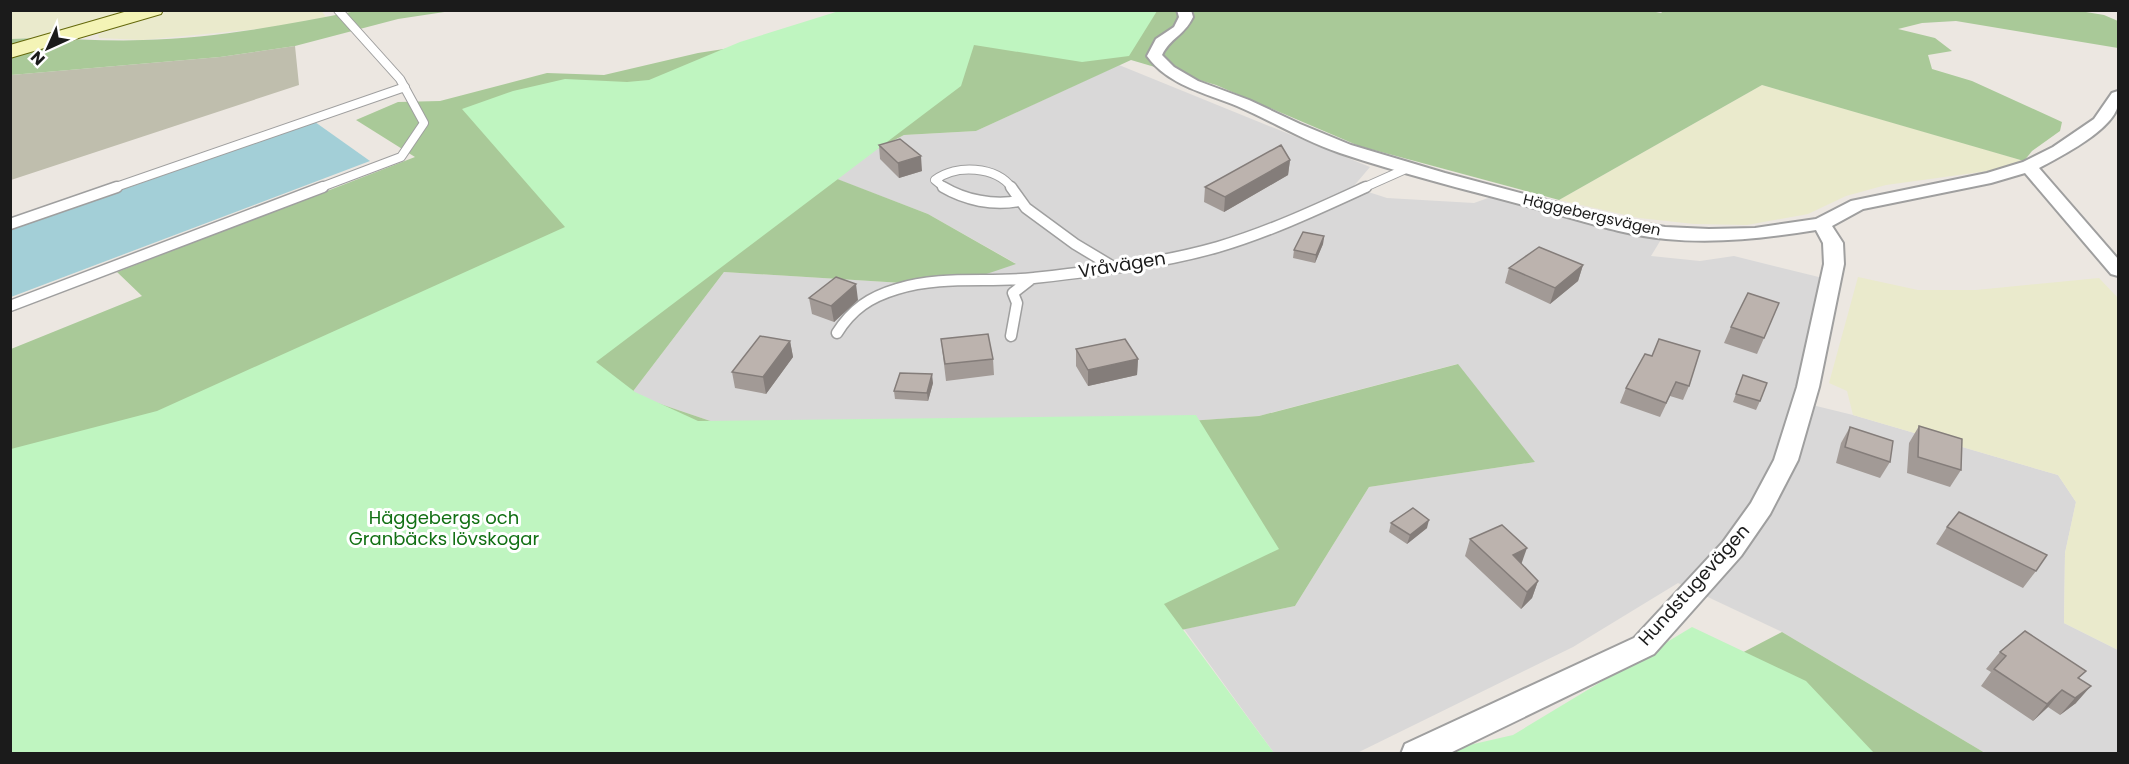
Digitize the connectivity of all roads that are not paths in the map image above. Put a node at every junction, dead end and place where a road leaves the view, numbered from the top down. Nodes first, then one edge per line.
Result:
1 (154, 10) edge
2 (338, 10) edge
3 (1184, 10) edge
4 (10, 52) edge
5 (405, 87) junction
6 (2118, 96) edge
7 (2029, 166) junction
8 (1408, 168) junction
9 (1019, 201) junction
10 (10, 224) edge
11 (1821, 224) junction
12 (1115, 268) junction
13 (2118, 270) edge
14 (1034, 278) junction
15 (10, 306) edge
16 (837, 333) dead end
17 (1011, 336) dead end
18 (1416, 753) edge

1 - 4 street
2 - 5 lane
3 - 8 street, Häggebergsvägen
5 - 10 lane
5 - 15 lane
6 - 7 street, Häggebergsvägen
7 - 11 street, Häggebergsvägen
7 - 13 street
8 - 11 street, Häggebergsvägen
8 - 12 lane, Vråvägen
9 - 9 lane
9 - 12 lane
11 - 18 street, Hundstugevägen
12 - 14 lane, Vråvägen
14 - 16 lane, Vråvägen
14 - 17 lane

